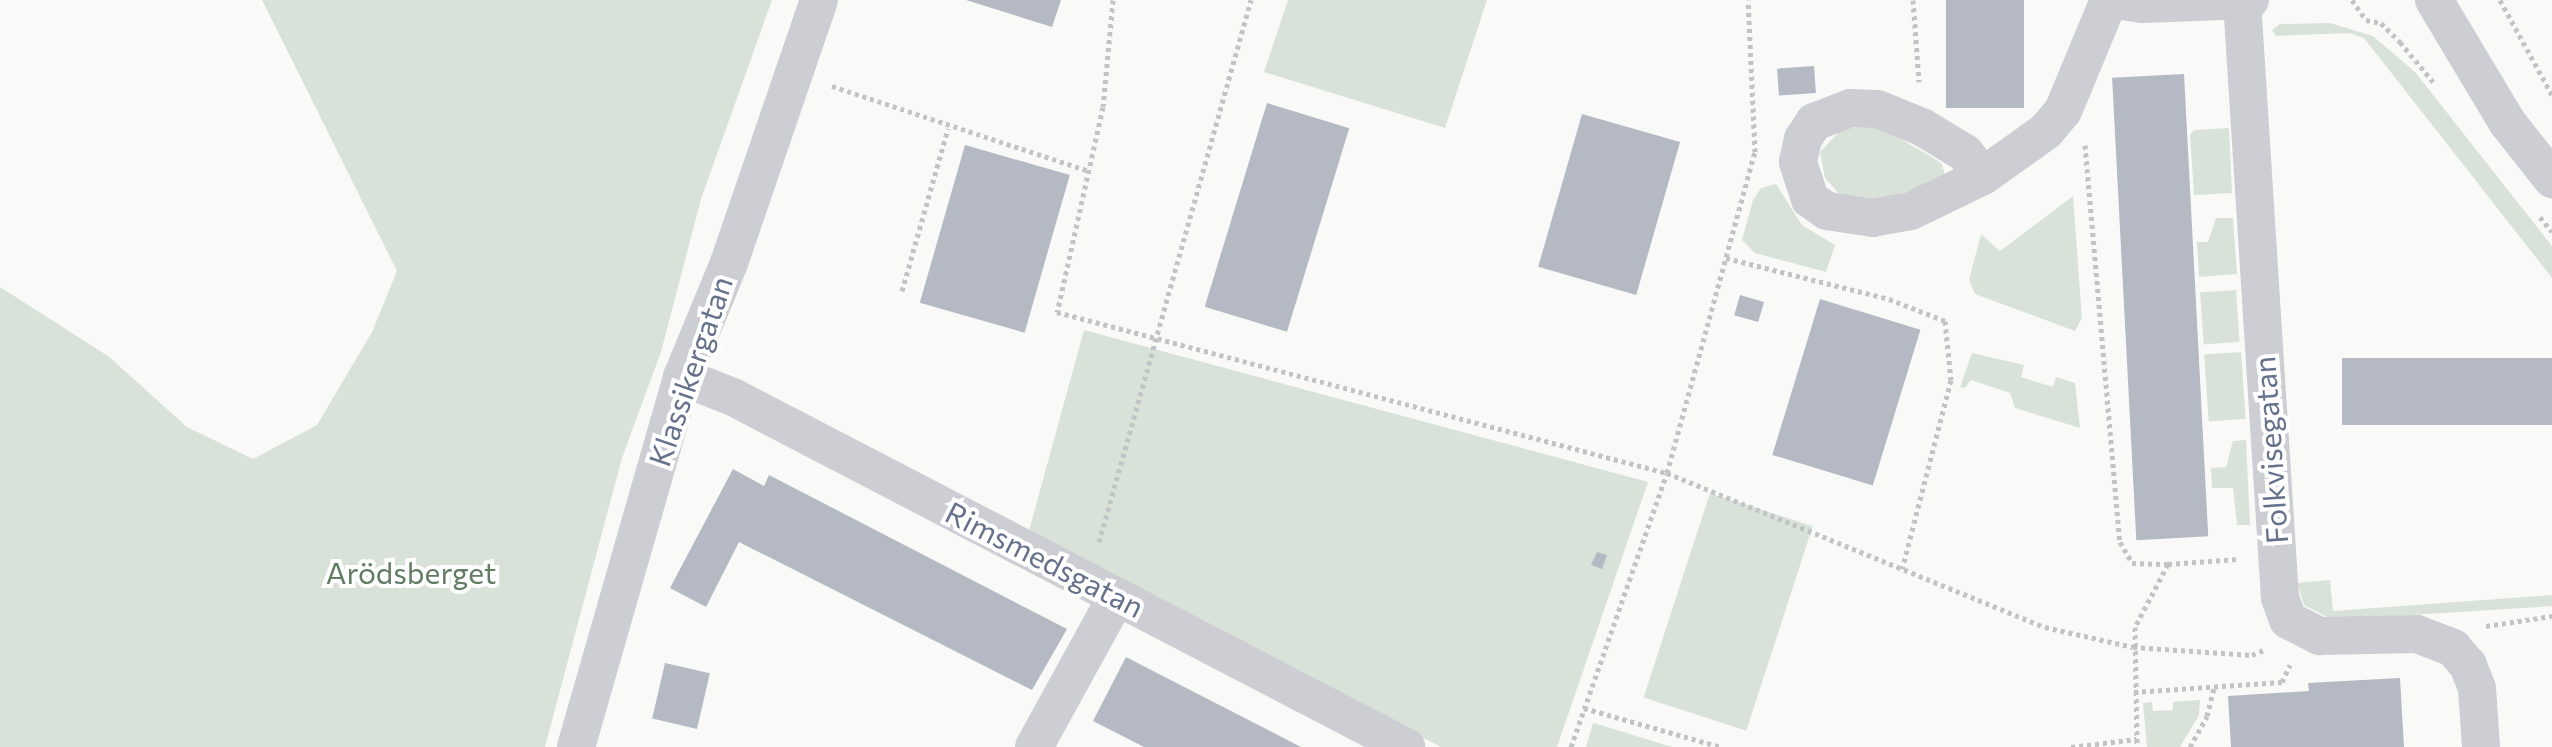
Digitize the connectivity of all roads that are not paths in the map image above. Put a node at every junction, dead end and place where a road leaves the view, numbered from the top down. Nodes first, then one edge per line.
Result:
1 (819, 0) edge
2 (2111, 0) edge
3 (2250, 0) edge
4 (2434, 0) edge
5 (2242, 1) edge
6 (1983, 176) junction
7 (2552, 179) edge
8 (682, 377) junction
9 (1105, 590) junction
10 (576, 747) edge
11 (1034, 747) edge
12 (1406, 747) edge
13 (2481, 747) edge

1 - 8 street, Klassikergatan
2 - 5 street
2 - 6 street
3 - 5 street
4 - 7 street
5 - 13 street, Folkvisegatan
6 - 6 street
8 - 9 street, Rimsmedsgatan
8 - 10 street, Klassikergatan
9 - 11 street
9 - 12 street, Rimsmedsgatan

